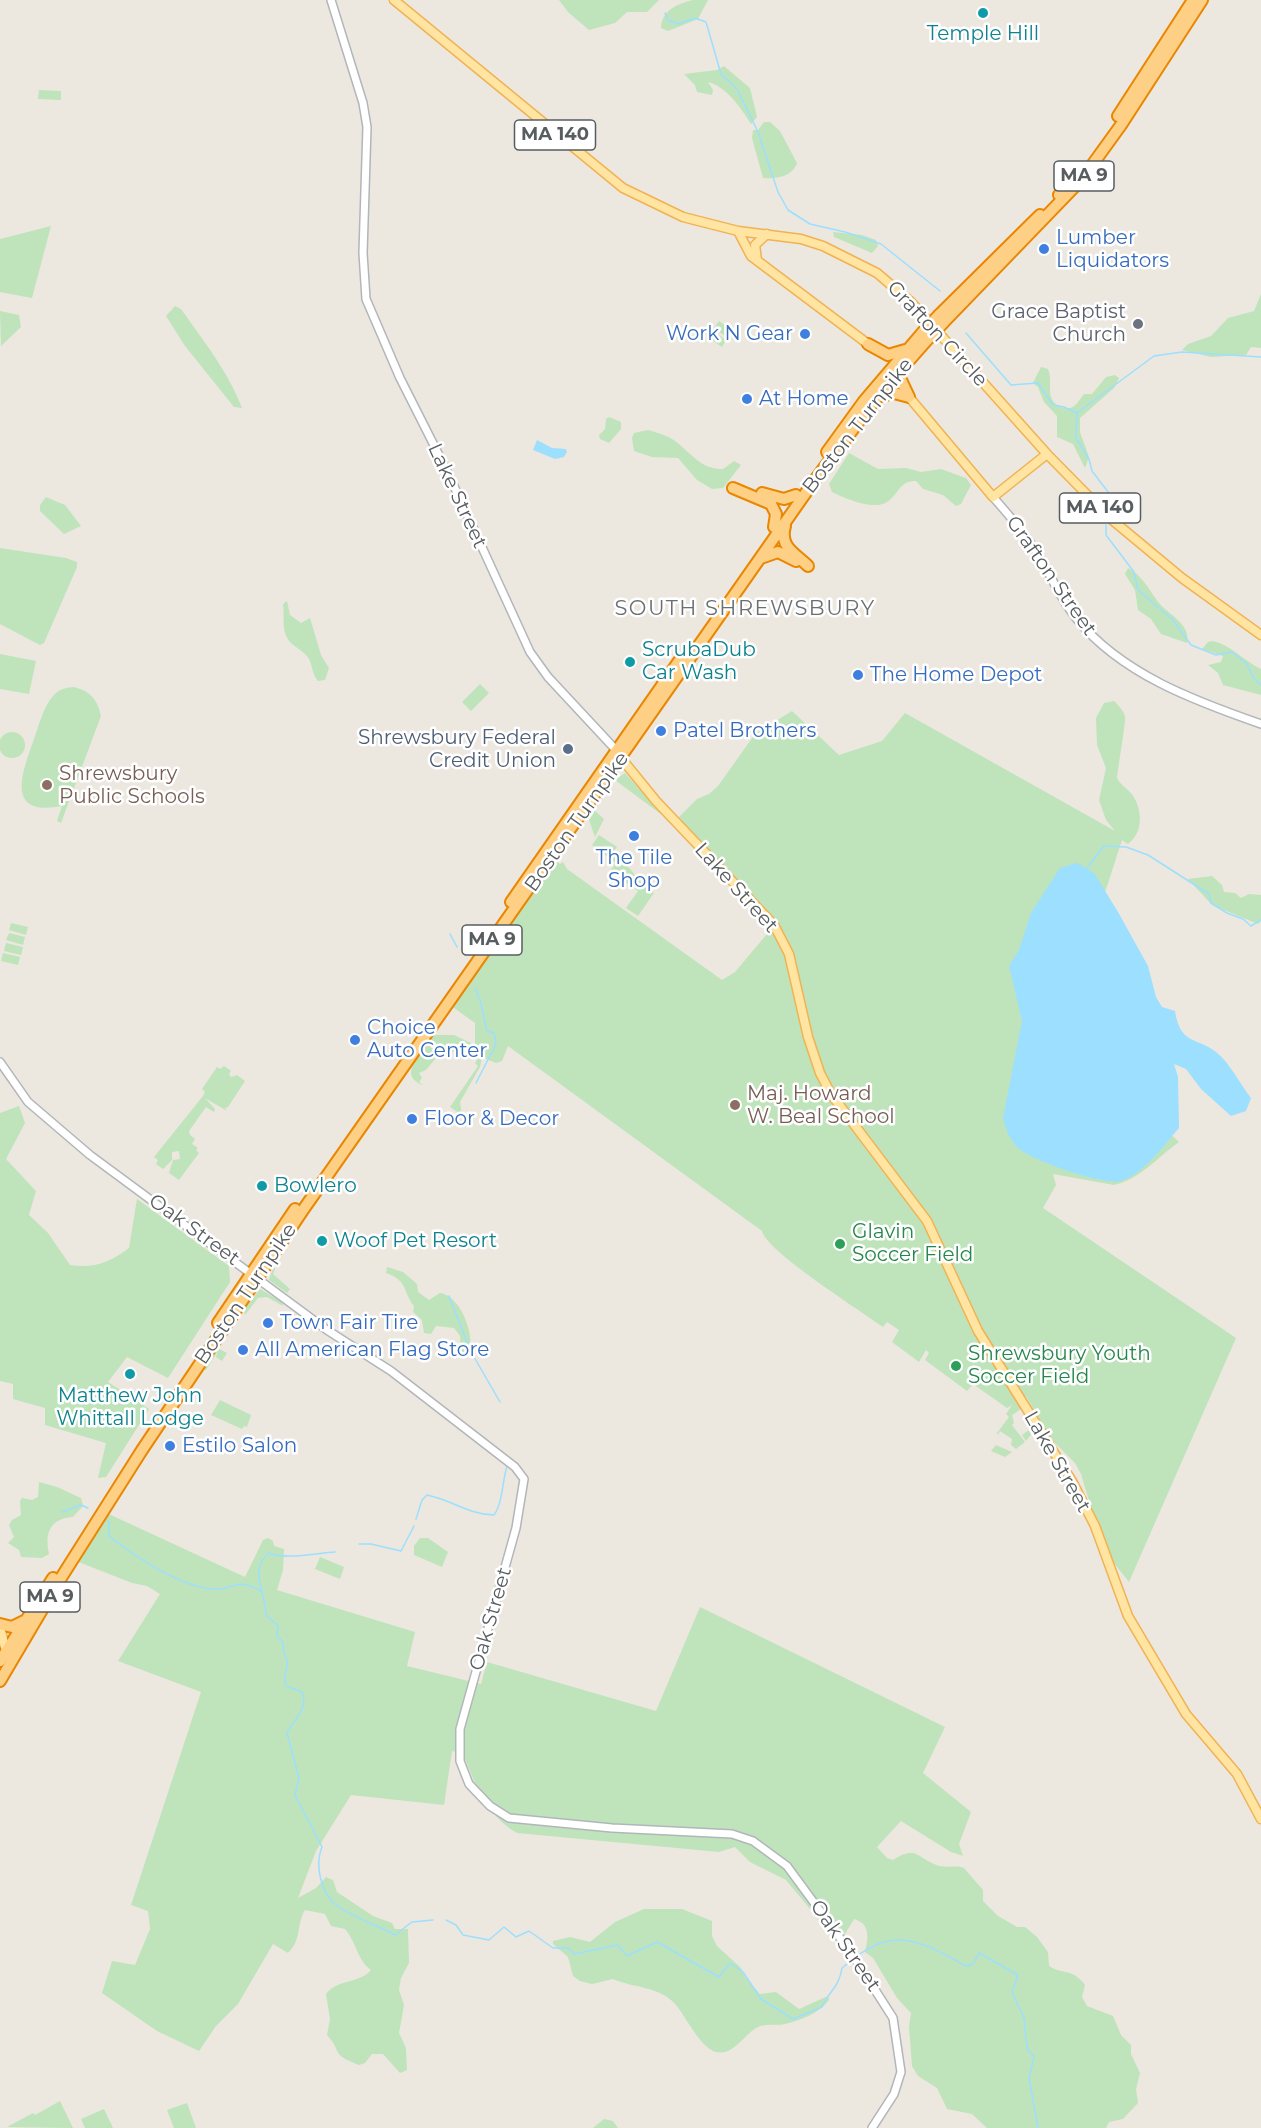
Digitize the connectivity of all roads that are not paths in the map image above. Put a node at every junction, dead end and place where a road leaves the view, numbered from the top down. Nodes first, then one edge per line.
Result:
1 (331, 0) edge
2 (394, 0) edge
3 (1193, 0) edge
4 (1202, 0) edge
5 (738, 231) junction
6 (767, 234) junction
7 (759, 263) junction
8 (941, 319) junction
9 (925, 336) junction
10 (868, 344) junction
11 (908, 348) junction
12 (903, 366) junction
13 (880, 381) junction
14 (877, 397) junction
15 (909, 397) junction
16 (1047, 454) junction
17 (796, 495) junction
18 (993, 497) junction
19 (787, 520) junction
20 (774, 527) junction
21 (758, 560) junction
22 (1261, 634) edge
23 (1261, 724) edge
24 (618, 754) junction
25 (0, 1062) edge
26 (255, 1275) junction
27 (25, 1621) junction
28 (0, 1626) edge
29 (0, 1640) edge
30 (5, 1654) edge
31 (0, 1681) edge
32 (1261, 1819) edge
33 (872, 2128) edge

1 - 24 street, Lake Street
2 - 5 main road, MA 140
3 - 8 highway, Boston Turnpike / MA 9
4 - 8 highway, Boston Turnpike / MA 9
5 - 6 main road, Grafton Circle / MA 140
5 - 7 main road
6 - 7 main road
6 - 16 main road, Grafton Circle / MA 140
7 - 10 main road
8 - 9 highway, Boston Turnpike / MA 9, bridge
9 - 11 highway, Boston Turnpike / MA 9
9 - 12 highway, Boston Turnpike / MA 9
10 - 11 highway
10 - 13 highway
11 - 13 highway, Boston Turnpike / MA 9
12 - 14 highway, Boston Turnpike / MA 9
12 - 15 highway
13 - 17 highway, Boston Turnpike / MA 9
14 - 15 highway
14 - 19 highway, Boston Turnpike / MA 9
15 - 18 main road, Grafton Street
16 - 18 main road
16 - 22 main road, MA 140
17 - 20 highway, Boston Turnpike / MA 9
17 - 20 highway
18 - 23 street, Grafton Street
19 - 21 highway, Boston Turnpike / MA 9
19 - 21 highway
20 - 24 highway, Boston Turnpike / MA 9
21 - 24 highway, Boston Turnpike / MA 9
24 - 26 highway, Boston Turnpike / MA 9
24 - 32 main road, Lake Street
25 - 26 street, Oak Street
26 - 27 highway, Boston Turnpike / MA 9
26 - 30 highway, Boston Turnpike / MA 9
26 - 33 street, Oak Street
27 - 28 highway
27 - 30 highway, Boston Turnpike / MA 9
28 - 30 main road
29 - 30 main road
30 - 31 highway, Boston Turnpike / MA 9

